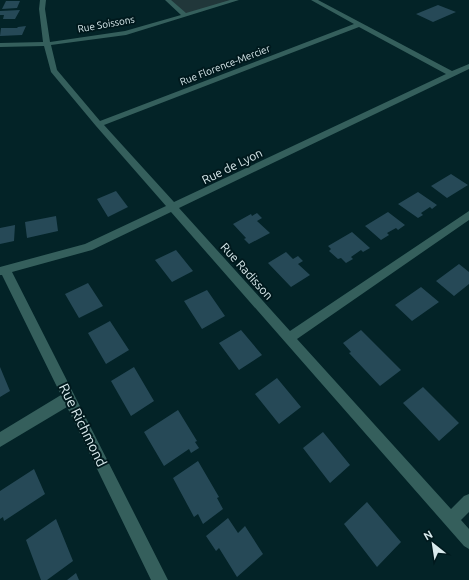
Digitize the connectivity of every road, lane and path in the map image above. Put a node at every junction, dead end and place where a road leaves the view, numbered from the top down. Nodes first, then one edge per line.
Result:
1 (43, 0) edge
2 (168, 0) edge
3 (236, 0) edge
4 (314, 0) edge
5 (185, 15) junction
6 (358, 25) junction
7 (47, 44) junction
8 (0, 45) edge
9 (469, 66) edge
10 (451, 74) junction
11 (99, 124) junction
12 (173, 208) junction
13 (469, 215) edge
14 (3, 271) edge
15 (289, 338) junction
16 (69, 398) junction
17 (0, 440) edge
18 (469, 501) edge
19 (451, 520) junction
20 (469, 541) edge
21 (160, 580) edge

1 - 7 street, Rue Radisson
2 - 5 street
3 - 5 street, Rue Soissons
4 - 6 street
5 - 7 street, Rue Soissons
6 - 10 street
6 - 11 street, Rue Florence-Mercier
7 - 8 street, Rue Soissons
7 - 11 street, Rue Radisson
9 - 10 street, Rue de Lyon
10 - 12 street, Rue de Lyon
11 - 12 street, Rue Radisson
12 - 14 street, Rue de Lyon
12 - 15 street, Rue Radisson
13 - 15 street
14 - 16 street, Rue Richmond
15 - 19 street, Rue Radisson
16 - 17 street
16 - 21 street, Rue Richmond
18 - 19 street
19 - 20 street, Rue Radisson

